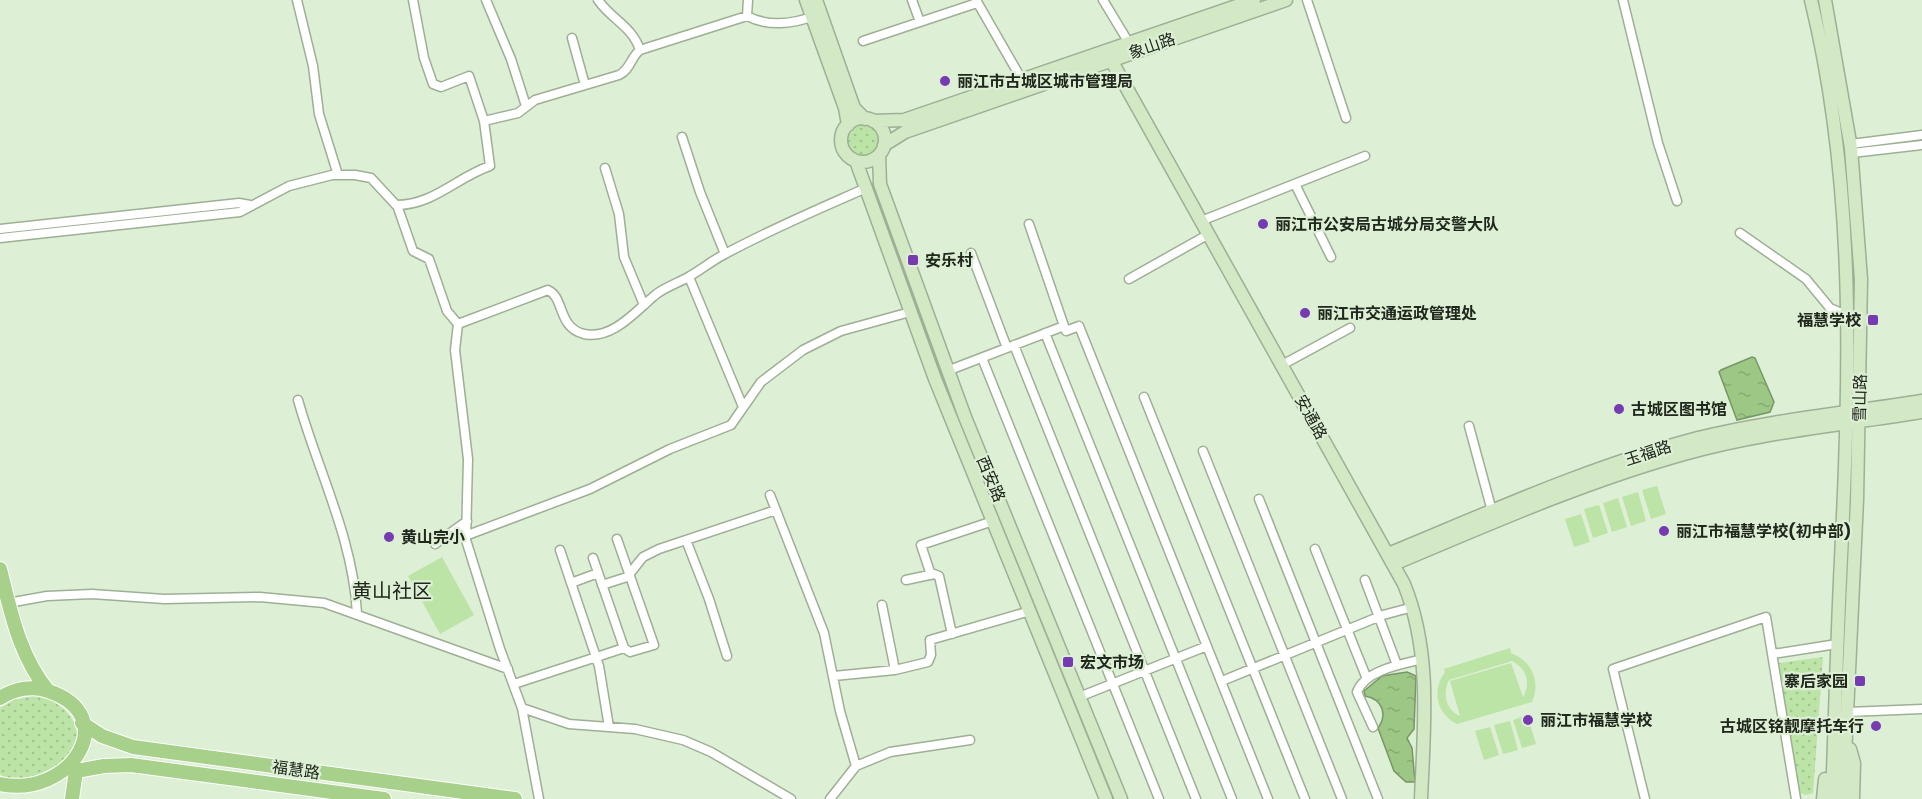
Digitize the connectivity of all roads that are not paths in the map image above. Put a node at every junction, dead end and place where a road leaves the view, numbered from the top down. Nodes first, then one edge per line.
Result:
1 (297, 0) edge
2 (413, 0) edge
3 (486, 0) edge
4 (598, 0) edge
5 (748, 0) edge
6 (806, 0) edge
7 (816, 0) edge
8 (912, 0) edge
9 (1103, 0) edge
10 (1254, 0) edge
11 (1286, 0) edge
12 (1307, 0) edge
13 (1623, 0) edge
14 (1811, 0) edge
15 (1825, 0) edge
16 (976, 1) edge
17 (747, 16) junction
18 (817, 16) junction
19 (920, 22) junction
20 (572, 38) dead end
21 (863, 41) dead end
22 (1128, 43) junction
23 (640, 50) junction
24 (1111, 60) junction
25 (1022, 80) junction
26 (585, 85) junction
27 (526, 106) junction
28 (1346, 117) dead end
29 (869, 120) junction
30 (484, 121) junction
31 (848, 125) junction
32 (1922, 135) edge
33 (682, 137) dead end
34 (1922, 145) edge
35 (1851, 148) junction
36 (882, 150) junction
37 (1365, 156) dead end
38 (856, 161) junction
39 (605, 168) dead end
40 (338, 175) junction
41 (1295, 184) junction
42 (866, 188) junction
43 (1677, 201) dead end
44 (250, 205) junction
45 (398, 205) junction
46 (1201, 222) junction
47 (1029, 224) dead end
48 (0, 230) edge
49 (1740, 233) dead end
50 (1209, 234) junction
51 (0, 238) edge
52 (971, 253) dead end
53 (725, 254) junction
54 (1331, 257) dead end
55 (689, 278) junction
56 (1129, 279) dead end
57 (644, 305) junction
58 (910, 312) junction
59 (1848, 316) junction
60 (458, 324) junction
61 (1064, 326) junction
62 (1350, 328) dead end
63 (1045, 333) junction
64 (1010, 347) junction
65 (982, 358) junction
66 (1282, 365) junction
67 (947, 371) junction
68 (1144, 397) dead end
69 (298, 400) dead end
70 (1922, 401) edge
71 (742, 407) junction
72 (1922, 412) edge
73 (1859, 416) junction
74 (1846, 418) junction
75 (1469, 426) dead end
76 (1203, 451) dead end
77 (770, 495) dead end
78 (1259, 499) dead end
79 (776, 510) junction
80 (1492, 511) junction
81 (466, 520) junction
82 (993, 521) junction
83 (465, 537) junction
84 (616, 540) dead end
85 (686, 540) junction
86 (435, 544) dead end
87 (1315, 549) dead end
88 (560, 550) dead end
89 (593, 558) dead end
90 (1391, 559) junction
91 (0, 569) edge
92 (598, 573) junction
93 (630, 574) junction
94 (931, 575) junction
95 (906, 580) dead end
96 (1365, 580) dead end
97 (571, 583) junction
98 (603, 585) junction
99 (9, 603) junction
100 (882, 605) dead end
101 (1413, 607) junction
102 (1030, 611) junction
103 (357, 613) junction
104 (1378, 616) junction
105 (1347, 629) junction
106 (952, 634) junction
107 (1316, 642) junction
108 (1837, 644) junction
109 (1208, 646) junction
110 (624, 648) junction
111 (1773, 654) junction
112 (1285, 655) junction
113 (727, 656) dead end
114 (596, 658) junction
115 (1175, 658) junction
116 (1423, 659) junction
117 (1397, 665) junction
118 (1253, 668) junction
119 (508, 669) junction
120 (895, 670) junction
121 (1144, 671) junction
122 (834, 676) junction
123 (1367, 679) junction
124 (1222, 681) junction
125 (1113, 683) junction
126 (514, 684) junction
127 (48, 691) junction
128 (1079, 697) junction
129 (0, 698) edge
130 (522, 708) junction
131 (1922, 709) edge
132 (1848, 712) junction
133 (82, 723) junction
134 (609, 727) junction
135 (1373, 727) dead end
136 (1840, 739) junction
137 (970, 740) dead end
138 (856, 766) junction
139 (76, 771) junction
140 (0, 784) edge
141 (16, 795) edge
142 (72, 799) edge
143 (384, 799) edge
144 (515, 799) edge
145 (539, 799) edge
146 (791, 799) edge
147 (830, 799) edge
148 (1106, 799) edge
149 (1121, 799) edge
150 (1159, 799) edge
151 (1196, 799) edge
152 (1232, 799) edge
153 (1268, 799) edge
154 (1305, 799) edge
155 (1342, 799) edge
156 (1378, 799) edge
157 (1421, 799) edge
158 (1645, 799) edge
159 (1796, 799) edge
160 (1823, 799) edge
161 (1832, 799) edge
162 (1844, 799) edge
163 (1852, 799) edge

1 - 40 street
2 - 30 street
3 - 27 street
4 - 23 street
5 - 17 street
6 - 18 street
7 - 18 street
8 - 19 street
9 - 22 street
10 - 22 street, 象山路
11 - 24 street, 象山路
12 - 28 street
13 - 43 street
14 - 59 street, 雪山路
15 - 35 street, 雪山路
16 - 19 street
16 - 25 street
17 - 18 street
17 - 23 street
18 - 29 street
18 - 31 street
19 - 21 street
20 - 26 street
22 - 25 street, 象山路
23 - 26 street
24 - 36 street, 象山路
24 - 46 street, 安通路
25 - 29 street, 象山路
26 - 27 street
27 - 30 street
29 - 31 street
29 - 36 street
30 - 45 street
31 - 38 street
32 - 35 street
33 - 53 street
34 - 35 street
35 - 73 street, 雪山路
36 - 38 street
36 - 67 street, 西安路
37 - 41 street
38 - 42 street, 西安路
39 - 57 street
40 - 44 street
40 - 45 street
41 - 46 street
41 - 54 street
42 - 53 street
42 - 58 street, 西安路
44 - 48 street
44 - 51 street
45 - 60 street
46 - 50 street, 安通路
47 - 61 street
49 - 59 street
50 - 56 street
50 - 66 street, 安通路
52 - 64 street
53 - 55 street
55 - 57 street
55 - 71 street
57 - 60 street
58 - 71 street
58 - 82 street, 西安路
59 - 74 street, 雪山路
60 - 81 street
61 - 63 street
61 - 109 street
62 - 66 street
63 - 64 street
63 - 115 street
64 - 65 street
64 - 121 street
65 - 67 street
65 - 125 street
66 - 90 street, 安通路
67 - 128 street, 西安路
68 - 118 street
69 - 103 street
70 - 73 street, 玉福路
71 - 83 street
72 - 73 street, 玉福路
73 - 74 street, 玉福路
73 - 132 street, 雪山路
74 - 80 street, 玉福路
74 - 90 street, 玉福路
74 - 108 street, 雪山路
75 - 80 street
76 - 112 street
77 - 79 street
78 - 107 street
79 - 85 street
79 - 122 street
80 - 90 street, 玉福路
81 - 83 street
81 - 86 street
82 - 94 street
82 - 102 street, 西安路
83 - 119 street
84 - 93 street
85 - 93 street
85 - 113 street
87 - 105 street
88 - 97 street
89 - 92 street
90 - 101 street, 安通路
91 - 99 main road
92 - 97 street
92 - 98 street
93 - 98 street
93 - 110 street
94 - 95 street
94 - 106 street
96 - 104 street
97 - 114 street
98 - 110 street
99 - 103 street
99 - 127 main road
100 - 120 street
101 - 104 street
101 - 116 street, 安通路
102 - 106 street
102 - 148 street, 西安路
103 - 119 street
104 - 105 street
104 - 117 street
105 - 107 street
105 - 123 street
106 - 120 street
107 - 112 street
107 - 156 street
108 - 111 street
108 - 136 street, 雪山路
109 - 115 street
109 - 124 street
110 - 114 street
111 - 158 street
111 - 159 street
112 - 118 street
112 - 155 street
114 - 126 street
114 - 134 street
115 - 121 street
115 - 152 street
116 - 117 street
116 - 157 street, 安通路
117 - 123 street
118 - 124 street
118 - 154 street
119 - 126 street
120 - 122 street
121 - 125 street
121 - 151 street
122 - 138 street
123 - 135 street
124 - 153 street
125 - 128 street
125 - 150 street
126 - 130 street
127 - 129 main road
127 - 133 main road
128 - 149 street, 西安路
130 - 134 street
130 - 145 street
131 - 132 street
132 - 136 street, 雪山路
133 - 139 main road
133 - 144 main road, 福慧路
134 - 146 street
136 - 160 street
136 - 161 street, 雪山路
136 - 162 street, 雪山路
136 - 163 street
137 - 138 street
138 - 147 street
139 - 141 main road
139 - 142 main road
139 - 143 main road, 福慧路
140 - 141 main road

